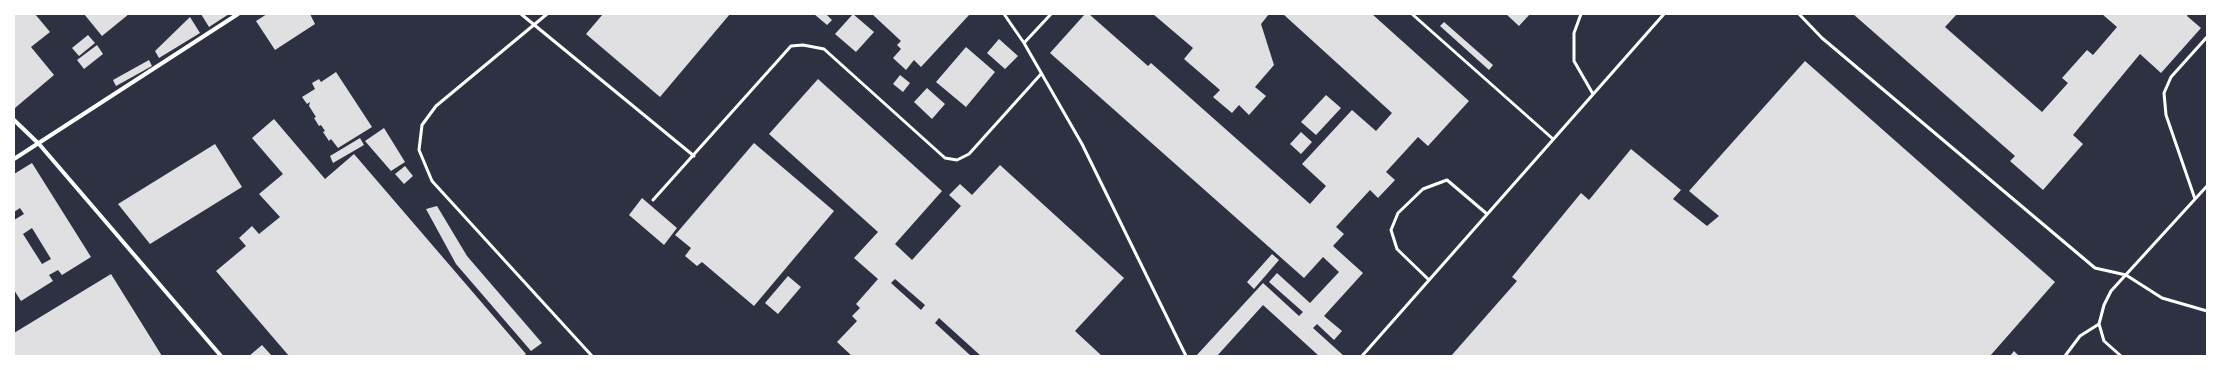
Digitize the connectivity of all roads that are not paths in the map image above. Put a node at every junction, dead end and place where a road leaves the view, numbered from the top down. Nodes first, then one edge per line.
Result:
1 (238, 14) edge
2 (521, 14) edge
3 (547, 14) edge
4 (1004, 14) edge
5 (1051, 14) edge
6 (1412, 14) edge
7 (1581, 14) edge
8 (1664, 14) edge
9 (1798, 14) edge
10 (535, 25) junction
11 (2207, 37) edge
12 (1024, 43) junction
13 (1041, 74) junction
14 (1593, 94) junction
15 (14, 120) edge
16 (1553, 139) junction
17 (39, 144) junction
18 (694, 156) junction
19 (14, 159) edge
20 (2207, 186) edge
21 (2195, 199) junction
22 (653, 200) dead end
23 (1487, 214) junction
24 (2126, 275) junction
25 (1429, 280) junction
26 (2207, 311) edge
27 (2099, 324) junction
28 (221, 356) edge
29 (592, 356) edge
30 (1186, 356) edge
31 (1362, 356) edge
32 (2065, 356) edge
33 (2121, 356) edge

1 - 17 street
2 - 10 lane
3 - 10 lane
4 - 12 lane
5 - 12 lane
6 - 16 lane
7 - 14 lane
8 - 14 lane
9 - 24 lane
10 - 18 lane
10 - 29 lane
11 - 21 lane
12 - 13 lane
13 - 18 lane
13 - 30 lane
14 - 16 lane
15 - 17 street
16 - 23 lane
17 - 19 street
17 - 28 street
18 - 22 lane
20 - 21 lane
21 - 24 lane
23 - 25 lane
23 - 25 lane
24 - 26 lane
24 - 27 lane
25 - 31 lane
27 - 32 lane
27 - 33 lane

